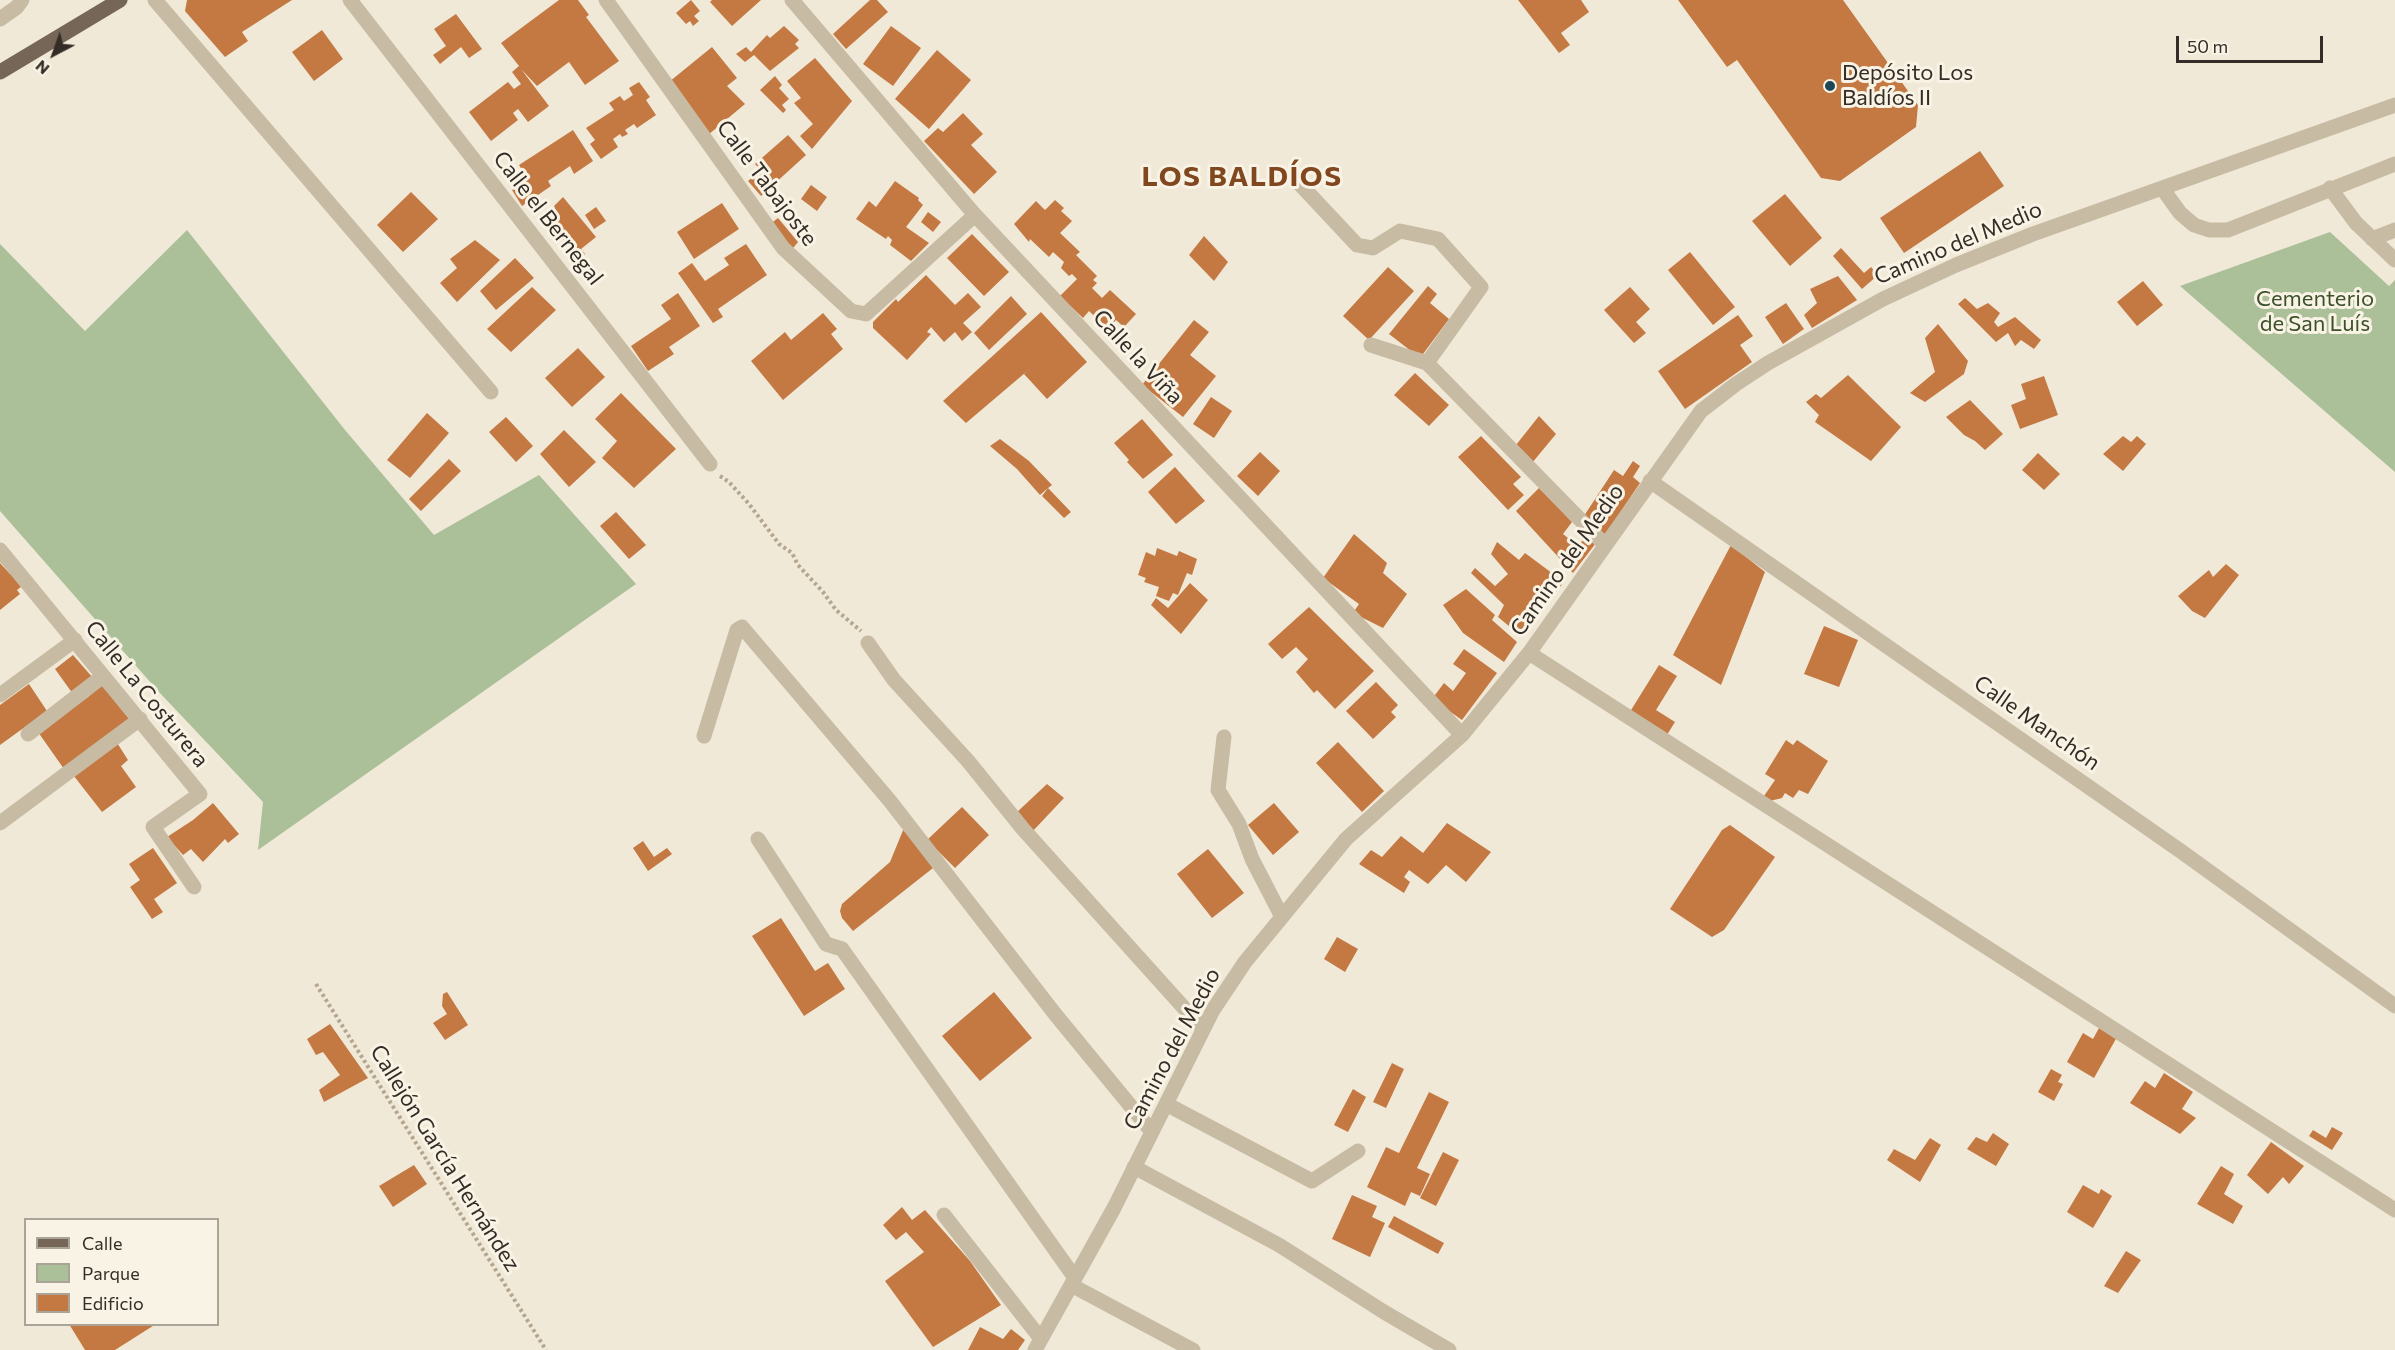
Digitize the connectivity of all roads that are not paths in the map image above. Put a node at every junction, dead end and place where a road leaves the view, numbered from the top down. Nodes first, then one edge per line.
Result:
1 (22, 0) edge
2 (120, 0) edge
3 (155, 0) edge
4 (350, 0) edge
5 (606, 0) edge
6 (792, 0) edge
7 (0, 19) edge
8 (0, 72) edge
9 (2395, 105) edge
10 (2395, 164) edge
11 (1298, 182) dead end
12 (2162, 188) junction
13 (2330, 188) junction
14 (975, 215) junction
15 (2395, 230) edge
16 (2372, 239) junction
17 (2395, 260) edge
18 (1371, 345) dead end
19 (1427, 363) junction
20 (491, 392) dead end
21 (710, 464) road end
22 (1650, 481) junction
23 (1605, 545) junction
24 (0, 550) edge
25 (75, 640) junction
26 (868, 642) road end
27 (1529, 653) junction
28 (103, 676) junction
29 (0, 696) edge
30 (140, 719) junction
31 (28, 734) dead end
32 (1462, 735) junction
33 (704, 736) dead end
34 (1224, 737) dead end
35 (0, 823) edge
36 (758, 839) dead end
37 (194, 887) dead end
38 (1282, 917) junction
39 (2395, 1006) edge
40 (1203, 1029) junction
41 (1166, 1104) junction
42 (1152, 1132) junction
43 (1358, 1151) dead end
44 (1134, 1167) junction
45 (2395, 1210) edge
46 (944, 1215) dead end
47 (1073, 1282) junction
48 (1038, 1344) edge
49 (1193, 1350) edge
50 (1449, 1350) edge

1 - 7 street
2 - 8 main road
3 - 20 street
4 - 21 street, Calle el Bernegal
5 - 14 street, Calle Tabajoste
6 - 14 street, Calle la Viña
9 - 12 street, Camino del Medio
10 - 13 street
11 - 19 street
12 - 13 street
12 - 22 street, Camino del Medio
13 - 16 street
14 - 32 street, Calle la Viña
15 - 16 street
16 - 17 street
18 - 19 street
19 - 23 street
22 - 23 street, Camino del Medio
22 - 39 street, Calle Manchón
23 - 27 street, Camino del Medio
24 - 25 street, Calle La Costurera
25 - 28 street, Calle La Costurera
25 - 29 street
26 - 40 street
27 - 32 street, Camino del Medio
27 - 45 street
28 - 30 street, Calle La Costurera
28 - 31 street
30 - 35 street
30 - 37 street, Calle La Costurera
32 - 38 street, Camino del Medio
33 - 42 street
34 - 38 street
36 - 47 street
38 - 40 street, Camino del Medio
40 - 41 street, Camino del Medio
41 - 42 street, Camino del Medio
41 - 43 street
42 - 44 street, Camino del Medio
44 - 47 street, Camino del Medio
44 - 50 street
46 - 48 street
47 - 48 street, Camino del Medio
47 - 49 street

